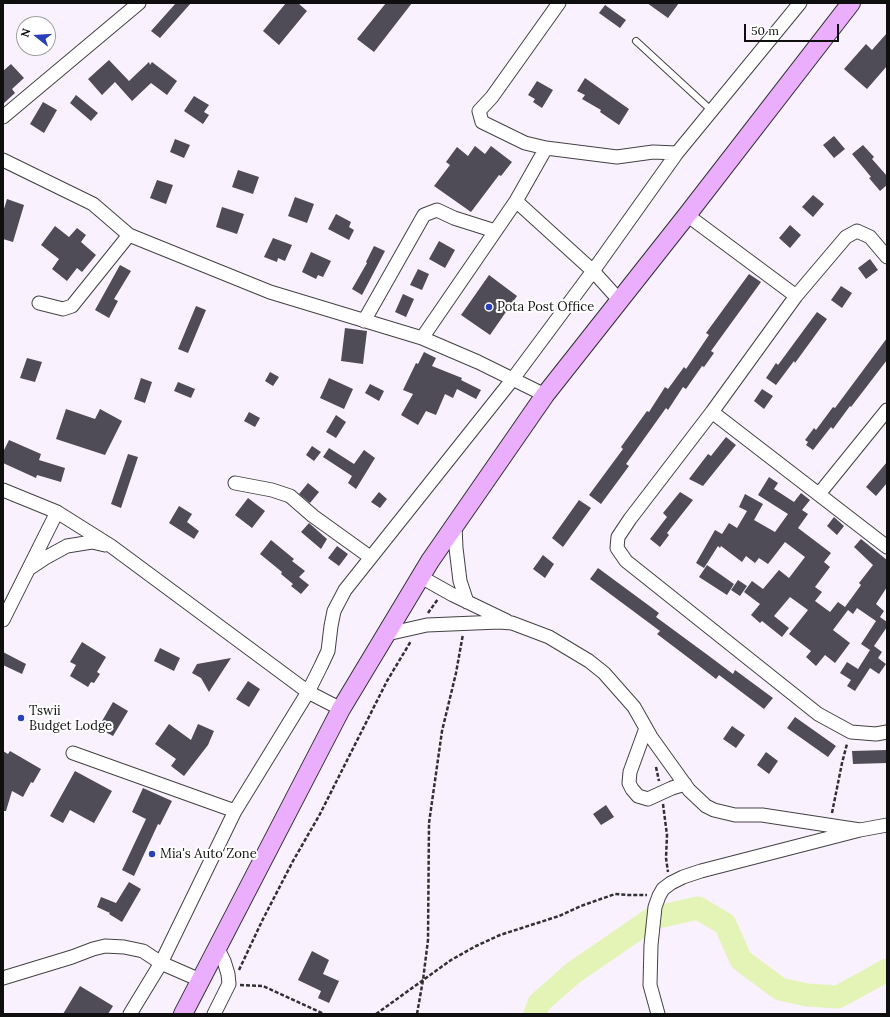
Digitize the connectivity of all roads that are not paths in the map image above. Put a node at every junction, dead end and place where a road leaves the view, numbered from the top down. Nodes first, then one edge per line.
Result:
1 (139, 3) edge
2 (559, 3) edge
3 (800, 3) edge
4 (851, 3) edge
5 (636, 41) dead end
6 (712, 111) junction
7 (3, 117) edge
8 (546, 148) junction
9 (678, 153) junction
10 (3, 160) edge
11 (516, 201) junction
12 (687, 215) junction
13 (495, 231) junction
14 (129, 236) junction
15 (887, 257) edge
16 (592, 271) junction
17 (796, 296) junction
18 (620, 300) junction
19 (39, 303) dead end
20 (364, 321) junction
21 (422, 338) junction
22 (512, 380) junction
23 (545, 395) junction
24 (887, 410) edge
25 (712, 412) junction
26 (235, 483) dead end
27 (3, 490) edge
28 (819, 494) junction
29 (57, 512) junction
30 (455, 526) junction
31 (111, 546) junction
32 (887, 547) edge
33 (370, 557) junction
34 (28, 569) junction
35 (421, 577) junction
36 (467, 602) junction
37 (3, 620) edge
38 (512, 623) junction
39 (387, 634) junction
40 (308, 692) junction
41 (341, 709) junction
42 (646, 728) junction
43 (887, 732) edge
44 (73, 754) dead end
45 (685, 784) junction
46 (235, 811) junction
47 (887, 825) edge
48 (860, 830) junction
49 (217, 947) junction
50 (161, 963) junction
51 (4, 977) edge
52 (200, 980) junction
53 (130, 1014) edge
54 (183, 1014) edge
55 (214, 1014) edge
56 (658, 1014) edge

1 - 7 street
2 - 8 street
3 - 6 street
4 - 12 street
5 - 6 lane
6 - 9 street
8 - 9 street
8 - 11 street
9 - 16 street
10 - 14 street
11 - 13 street
11 - 16 street
12 - 17 street
12 - 18 street
13 - 20 street
13 - 21 street
14 - 19 street
14 - 20 street
15 - 17 street
16 - 18 street
16 - 22 street
17 - 25 street
18 - 23 street
20 - 21 street
21 - 22 street
22 - 23 street
22 - 33 street
23 - 30 street
24 - 28 street
25 - 28 street
25 - 43 street
26 - 33 street
27 - 29 street
28 - 32 street
29 - 31 street
29 - 34 street
30 - 35 street
30 - 36 street
31 - 34 street
31 - 40 street
33 - 40 street
34 - 37 street
35 - 36 street
35 - 39 street
36 - 38 street
38 - 39 street
38 - 42 street
39 - 41 street
40 - 41 street
40 - 46 street
41 - 49 street
42 - 45 street
42 - 45 street
44 - 46 street
45 - 48 street
46 - 50 street
47 - 48 street
48 - 56 street
49 - 52 street
49 - 55 street
50 - 51 street
50 - 52 street
50 - 53 street
52 - 54 street

